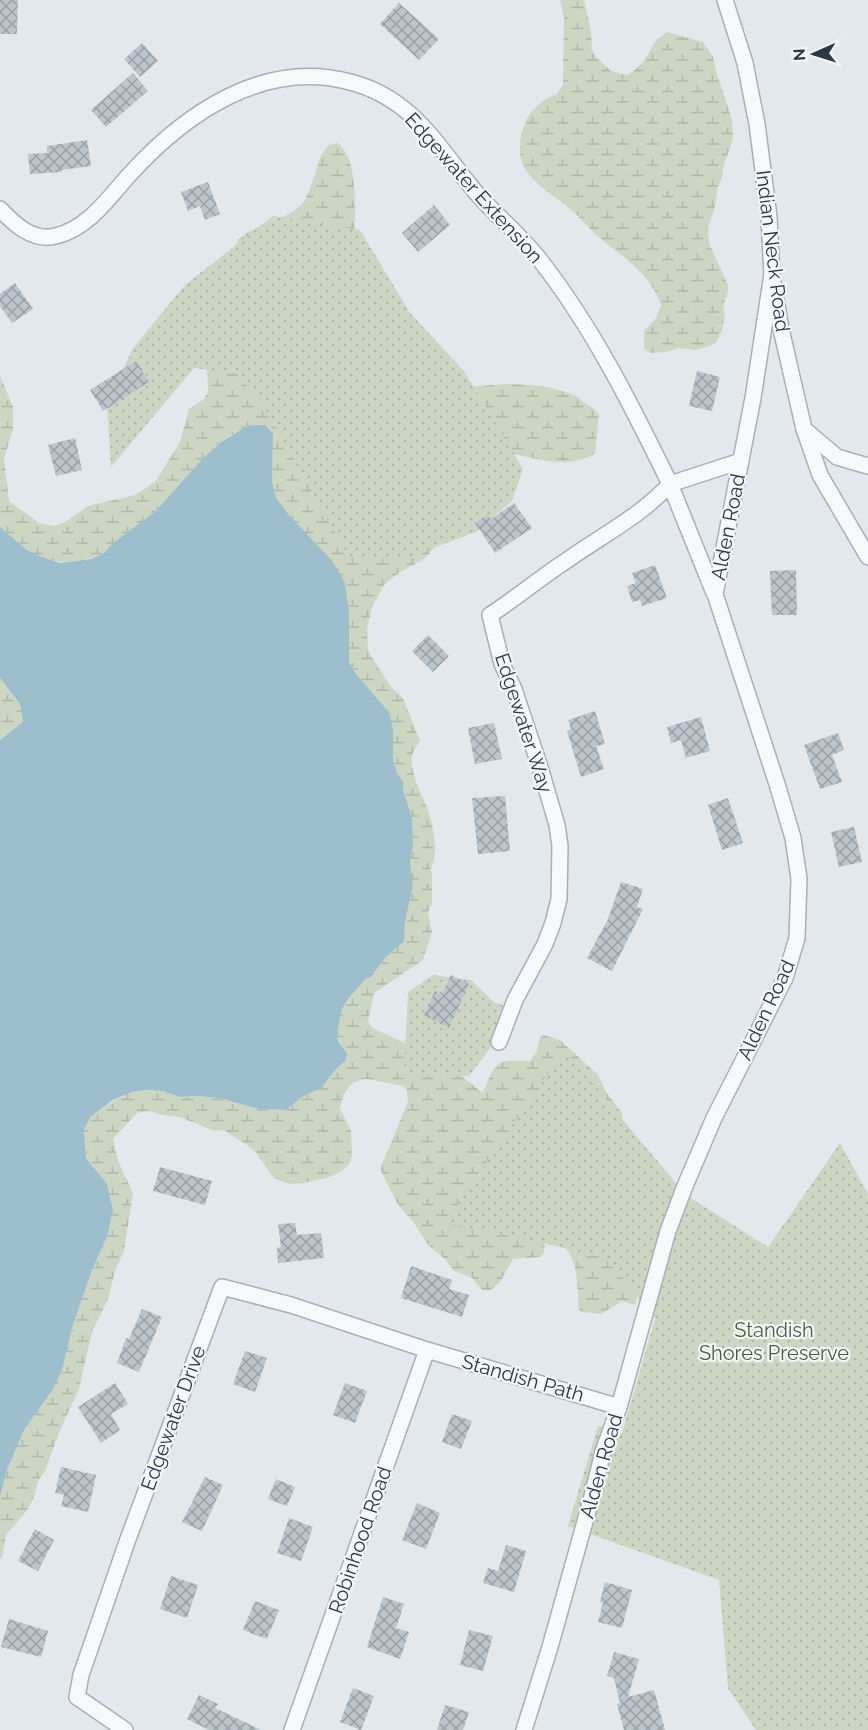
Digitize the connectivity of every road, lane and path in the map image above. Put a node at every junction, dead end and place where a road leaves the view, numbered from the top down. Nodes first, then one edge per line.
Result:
1 (724, 0) edge
2 (0, 209) edge
3 (772, 274) junction
4 (804, 429) junction
5 (741, 461) junction
6 (868, 465) edge
7 (670, 484) junction
8 (868, 557) edge
9 (715, 594) junction
10 (499, 1042) dead end
11 (427, 1350) junction
12 (619, 1407) junction
13 (125, 1730) edge
14 (292, 1730) edge
15 (524, 1730) edge

1 - 3 street, Indian Neck Road
2 - 7 street, Edgewater Extension
3 - 4 street, Indian Neck Road
3 - 5 street, Alden Road
4 - 6 street
4 - 8 street, Indian Neck Road
5 - 7 street
5 - 9 street, Alden Road
7 - 9 street, Edgewater Extension
7 - 10 street, Edgewater Way
9 - 12 street, Alden Road
11 - 12 street, Standish Path
11 - 13 street, Edgewater Drive
11 - 14 street, Robinhood Road
12 - 15 street, Alden Road

